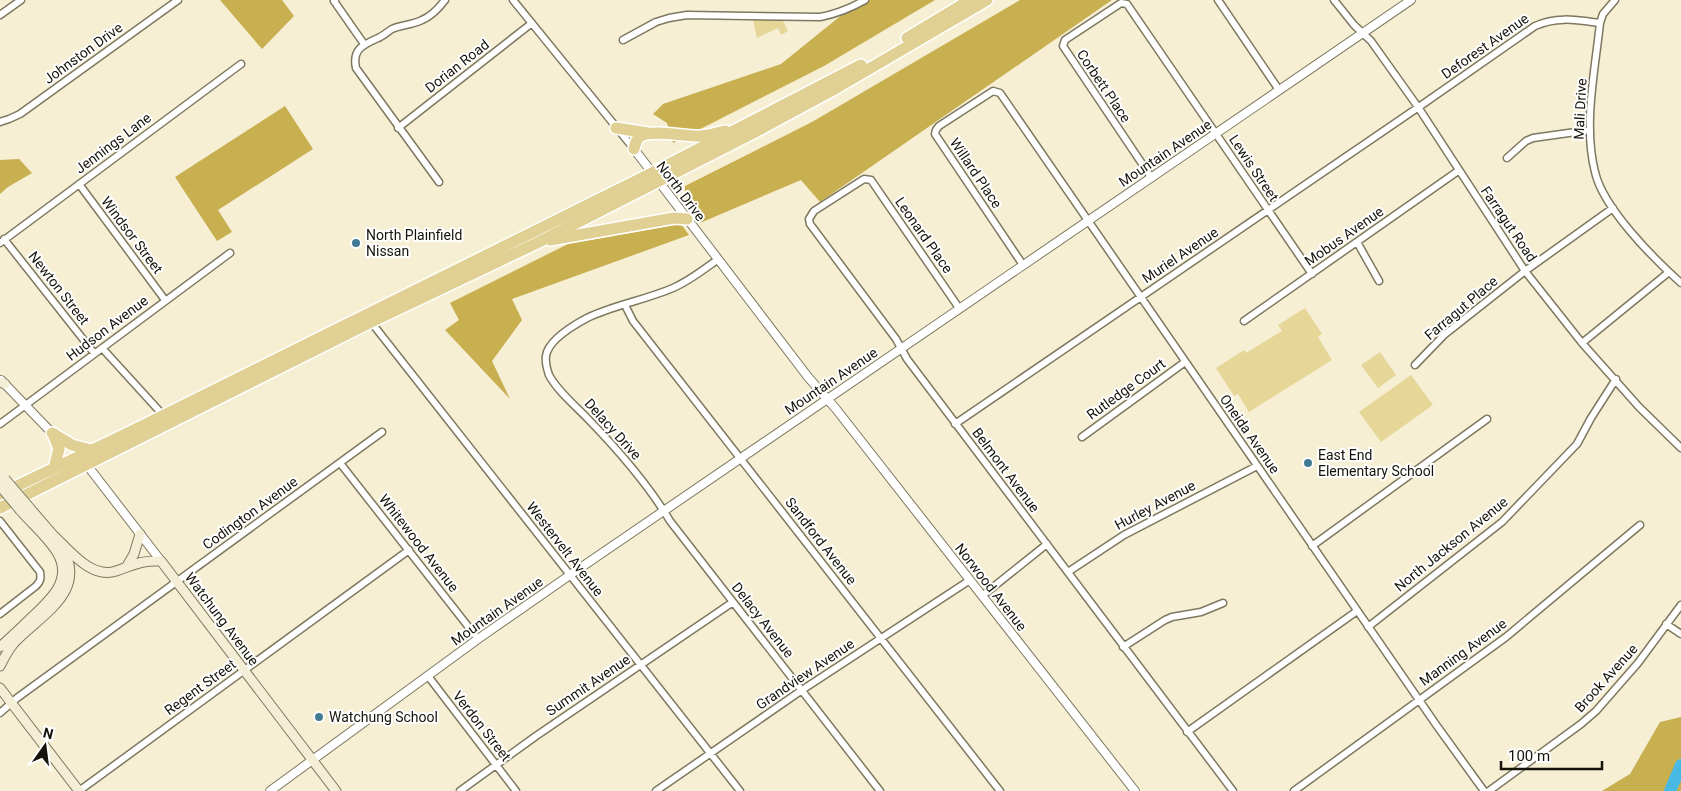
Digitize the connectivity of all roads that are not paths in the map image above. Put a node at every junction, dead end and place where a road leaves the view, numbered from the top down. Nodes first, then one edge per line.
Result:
1 (21, 0) edge
2 (178, 0) edge
3 (434, 0) edge
4 (445, 0) edge
5 (513, 0) edge
6 (865, 0) edge
7 (970, 0) edge
8 (987, 0) edge
9 (1218, 0) edge
10 (1334, 0) edge
11 (1411, 0) edge
12 (1615, 0) edge
13 (335, 1) edge
14 (1124, 3) joint
15 (440, 7) junction
16 (0, 15) edge
17 (532, 23) junction
18 (1600, 23) junction
19 (1362, 33) junction
20 (623, 40) dead end
21 (364, 44) junction
22 (241, 64) dead end
23 (1279, 90) junction
24 (997, 91) joint
25 (1418, 107) junction
26 (0, 122) edge
27 (744, 127) junction
28 (398, 128) junction
29 (616, 128) junction
30 (1590, 130) junction
31 (650, 133) junction
32 (1216, 133) junction
33 (634, 149) junction
34 (1507, 158) dead end
35 (1458, 171) junction
36 (656, 177) junction
37 (1151, 177) junction
38 (867, 178) joint
39 (439, 182) dead end
40 (79, 184) junction
41 (1613, 208) junction
42 (1268, 210) junction
43 (687, 219) junction
44 (1088, 221) junction
45 (2, 241) edge
46 (539, 242) junction
47 (1357, 242) junction
48 (230, 253) dead end
49 (717, 260) junction
50 (1023, 265) junction
51 (1525, 271) junction
52 (1669, 272) junction
53 (1312, 274) junction
54 (1379, 281) dead end
55 (1681, 283) edge
56 (1140, 297) junction
57 (165, 300) junction
58 (625, 305) junction
59 (959, 308) junction
60 (1244, 321) dead end
61 (371, 322) junction
62 (1582, 343) junction
63 (102, 348) junction
64 (901, 348) junction
65 (94, 353) junction
66 (1184, 362) junction
67 (1416, 365) dead end
68 (1616, 379) junction
69 (2, 382) edge
70 (826, 399) junction
71 (25, 405) junction
72 (163, 415) junction
73 (1487, 419) dead end
74 (0, 424) edge
75 (955, 424) junction
76 (382, 432) dead end
77 (52, 433) junction
78 (1082, 437) dead end
79 (1681, 448) edge
80 (91, 450) junction
81 (741, 458) junction
82 (340, 462) junction
83 (87, 465) junction
84 (1257, 466) junction
85 (54, 468) junction
86 (2, 480) edge
87 (0, 494) edge
88 (0, 508) edge
89 (24, 508) junction
90 (664, 511) junction
91 (0, 521) edge
92 (1640, 525) dead end
93 (50, 532) junction
94 (140, 534) junction
95 (1047, 544) junction
96 (1312, 546) junction
97 (408, 550) junction
98 (161, 561) junction
99 (127, 566) junction
100 (1068, 572) junction
101 (570, 575) junction
102 (970, 580) junction
103 (176, 582) junction
104 (982, 596) junction
105 (733, 602) junction
106 (1223, 603) dead end
107 (1681, 605) edge
108 (1357, 611) junction
109 (0, 614) edge
110 (1666, 624) junction
111 (1368, 627) junction
112 (1681, 634) edge
113 (881, 638) junction
114 (478, 639) junction
115 (1123, 646) junction
116 (0, 648) edge
117 (640, 664) junction
118 (0, 666) edge
119 (244, 670) junction
120 (428, 676) junction
121 (0, 688) edge
122 (802, 690) junction
123 (1419, 699) junction
124 (12, 703) junction
125 (0, 713) edge
126 (1187, 732) junction
127 (711, 753) junction
128 (312, 760) junction
129 (496, 764) junction
130 (78, 791) edge
131 (270, 791) edge
132 (336, 791) edge
133 (460, 791) edge
134 (516, 791) edge
135 (656, 791) edge
136 (740, 791) edge
137 (880, 791) edge
138 (1000, 791) edge
139 (1135, 791) edge
140 (1232, 791) edge
141 (1294, 791) edge
142 (1484, 791) edge
143 (1489, 791) edge

1 - 16 street
2 - 26 street, Johnston Drive
3 - 15 street
4 - 15 street
5 - 17 street, North Drive
6 - 20 street
7 - 27 highway
8 - 36 highway
9 - 23 street
10 - 19 street, Farragut Road
11 - 19 street, Mountain Avenue
12 - 18 street, Mali Drive
13 - 21 street
14 - 32 street, Lewis Street
14 - 37 street, Corbett Place
15 - 21 street
17 - 28 street, Dorian Road
17 - 29 street, North Drive
18 - 25 street, Deforest Avenue
18 - 30 street, Mali Drive
19 - 23 street, Mountain Avenue
19 - 25 street, Farragut Road
21 - 28 street
22 - 40 street, Jennings Lane
23 - 32 street, Mountain Avenue
24 - 44 street, Oneida Avenue
24 - 50 street, Willard Place
25 - 35 street, Farragut Road
25 - 42 street, Muriel Avenue
27 - 31 highway
27 - 36 highway
28 - 39 street
29 - 31 highway
29 - 33 street, North Drive
30 - 34 street
30 - 41 street, Mali Drive
31 - 33 highway
32 - 37 street, Mountain Avenue
32 - 42 street, Lewis Street
33 - 36 street, North Drive
35 - 47 street, Mobus Avenue
35 - 51 street, Farragut Road
36 - 43 street, North Drive
36 - 46 highway
36 - 72 highway
37 - 44 street, Mountain Avenue
38 - 59 street, Leonard Place
38 - 64 street, Belmont Avenue
40 - 45 street, Jennings Lane
40 - 57 street, Windsor Street
41 - 51 street, Farragut Place
41 - 52 street, Mali Drive
42 - 53 street, Lewis Street
42 - 56 street, Muriel Avenue
43 - 46 highway
43 - 49 street, North Drive
44 - 50 street, Mountain Avenue
44 - 56 street, Oneida Avenue
45 - 65 street, Newton Street
46 - 61 highway
47 - 53 street, Mobus Avenue
47 - 54 street
48 - 57 street, Hudson Avenue
49 - 58 street
49 - 70 street, North Drive
50 - 59 street, Mountain Avenue
51 - 62 street, Farragut Road
51 - 67 street, Farragut Place
52 - 55 street, Mali Drive
52 - 62 street
53 - 60 street, Mobus Avenue
56 - 66 street, Oneida Avenue
56 - 75 street, Muriel Avenue
57 - 63 street, Hudson Avenue
58 - 81 street, Sandford Avenue
58 - 90 street, Delacy Drive
59 - 64 street, Mountain Avenue
61 - 83 highway
61 - 101 street, Westervelt Avenue
62 - 68 street, Farragut Road
63 - 65 street, Hudson Avenue
63 - 72 street
64 - 70 street, Mountain Avenue
64 - 75 street, Belmont Avenue
65 - 71 street, Hudson Avenue
66 - 78 street, Rutledge Court
66 - 84 street, Oneida Avenue
68 - 79 street, Farragut Road
68 - 111 street, North Jackson Avenue
69 - 71 street
70 - 81 street, Mountain Avenue
70 - 102 street, Norwood Avenue
71 - 74 street, Hudson Avenue
71 - 77 street
72 - 80 highway
73 - 96 street
75 - 95 street, Belmont Avenue
76 - 82 street, Codington Avenue
77 - 80 highway
77 - 85 highway
80 - 85 highway
81 - 90 street, Mountain Avenue
81 - 113 street, Sandford Avenue
82 - 97 street, Whitewood Avenue
82 - 103 street, Codington Avenue
83 - 88 highway
83 - 94 street, Watchung Avenue
84 - 96 street, Oneida Avenue
84 - 100 street, Hurley Avenue
85 - 87 highway
86 - 89 main road, bridge
89 - 93 main road
89 - 116 main road
90 - 101 street, Mountain Avenue
90 - 105 street, Delacy Avenue
91 - 109 street
92 - 123 street, Manning Avenue
93 - 99 main road
93 - 118 main road
94 - 98 street, Watchung Avenue
94 - 99 main road
95 - 100 street, Belmont Avenue
95 - 104 street
96 - 108 street, Oneida Avenue
97 - 114 street, Whitewood Avenue
97 - 119 street, Regent Street
98 - 99 main road
98 - 103 main road, Watchung Avenue
100 - 115 street, Belmont Avenue
101 - 114 street, Mountain Avenue
101 - 117 street, Westervelt Avenue
102 - 104 street, Norwood Avenue
102 - 113 street, Grandview Avenue
103 - 119 main road, Watchung Avenue
103 - 124 street, Codington Avenue
104 - 139 street, Norwood Avenue
105 - 117 street, Summit Avenue
105 - 122 street, Delacy Avenue
106 - 115 street
107 - 110 street, Brook Avenue
108 - 111 street, Oneida Avenue
108 - 126 street
110 - 112 street
110 - 143 street, Brook Avenue
111 - 123 street, Oneida Avenue
113 - 122 street, Grandview Avenue
113 - 138 street, Sandford Avenue
114 - 120 street, Mountain Avenue
115 - 126 street, Belmont Avenue
117 - 127 street, Westervelt Avenue
117 - 129 street, Summit Avenue
119 - 128 main road, Watchung Avenue
119 - 130 street, Regent Street
120 - 128 street, Mountain Avenue
120 - 129 street, Verdon Street
121 - 124 main road
122 - 127 street, Grandview Avenue
122 - 137 street, Delacy Avenue
123 - 141 street, Manning Avenue
123 - 142 street, Oneida Avenue
124 - 125 street, Codington Avenue
124 - 130 main road
126 - 140 street, Belmont Avenue
127 - 135 street, Grandview Avenue
127 - 136 street, Westervelt Avenue
128 - 131 street, Mountain Avenue
128 - 132 main road, Watchung Avenue
129 - 133 street, Summit Avenue
129 - 134 street, Verdon Street

